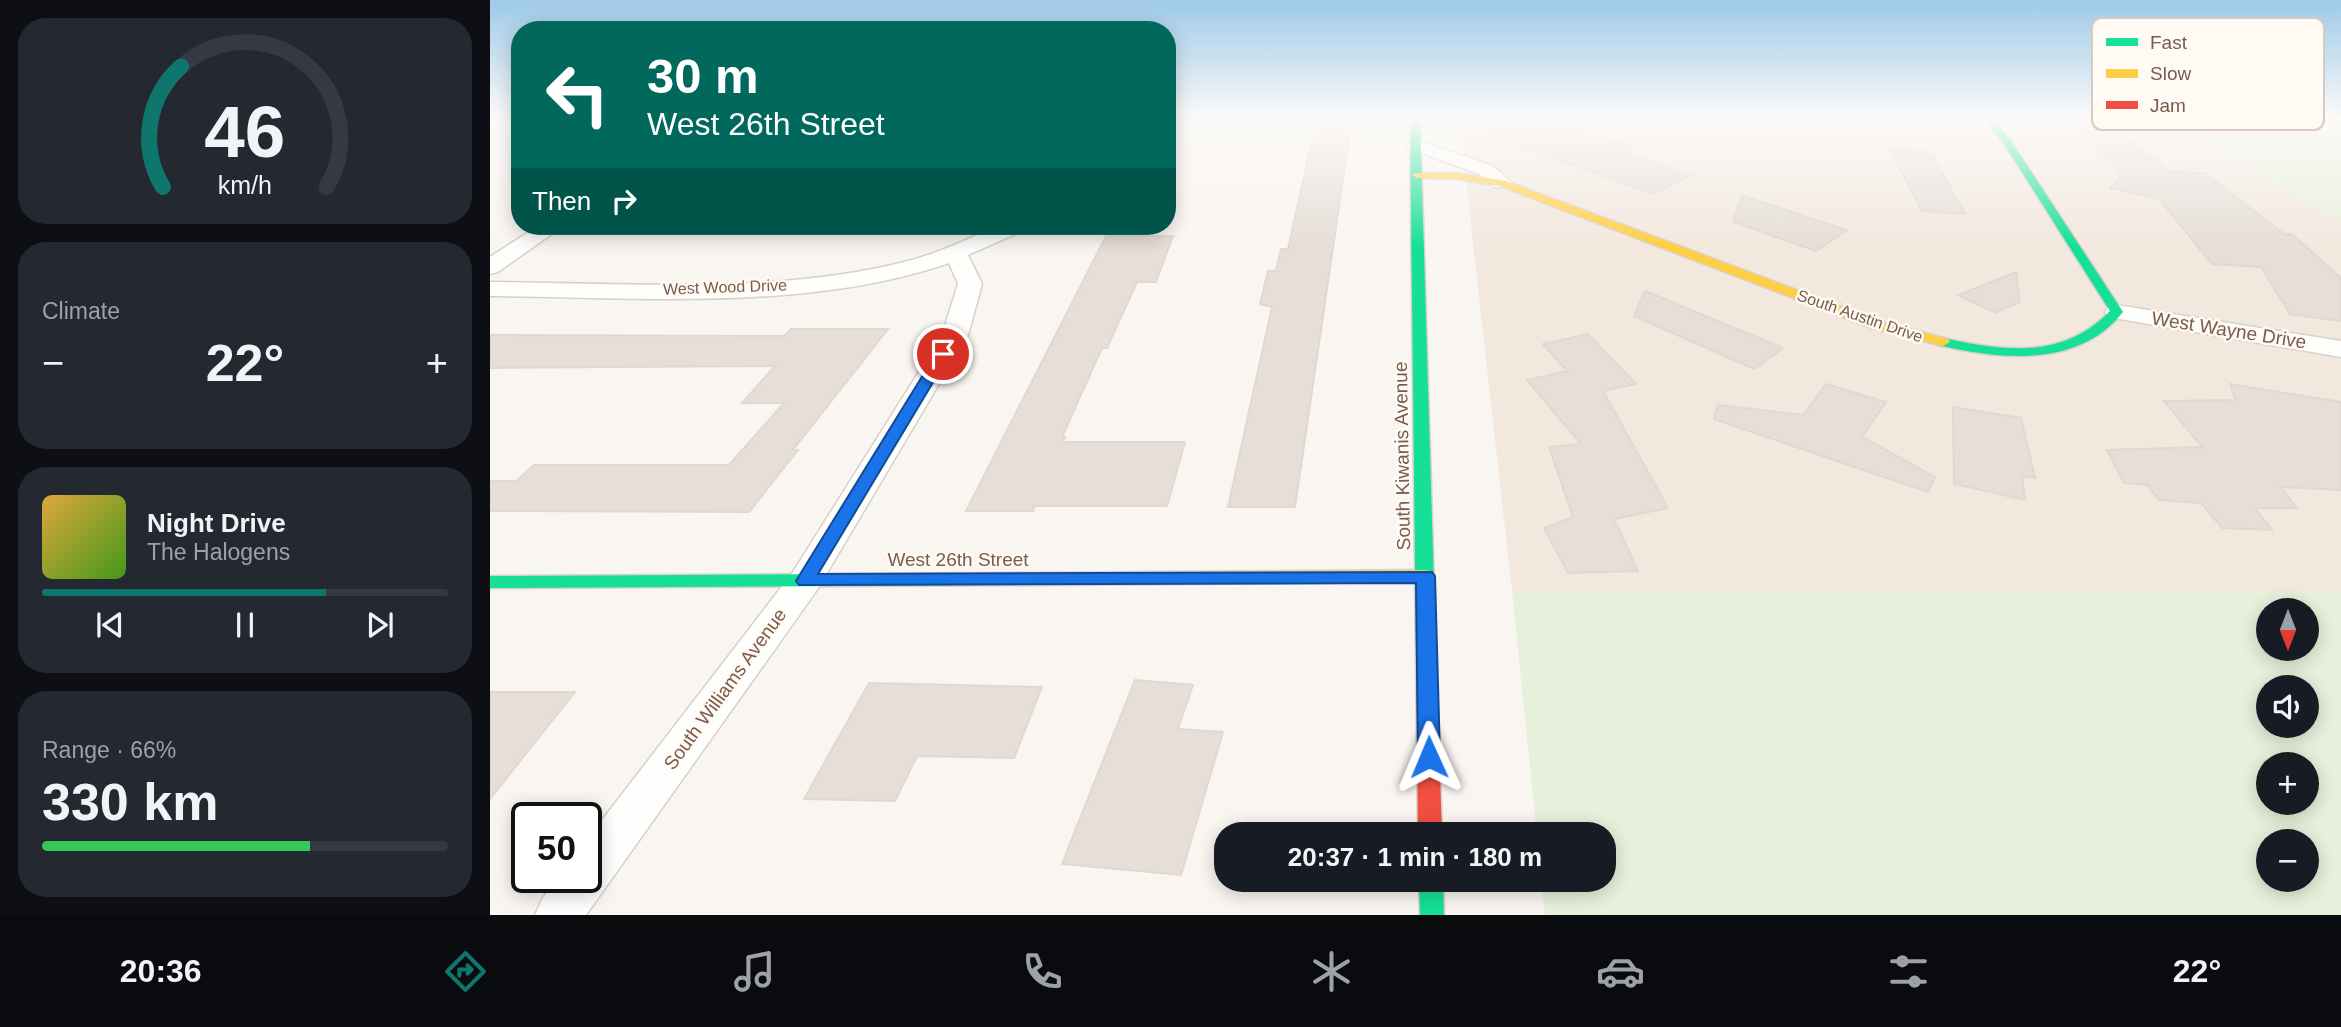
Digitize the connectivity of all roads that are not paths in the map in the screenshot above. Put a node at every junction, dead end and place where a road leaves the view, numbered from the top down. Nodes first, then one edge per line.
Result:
1 (1417, 161) edge
2 (1460, 161) edge
3 (2019, 161) edge
4 (1417, 175) junction
5 (1502, 183) junction
6 (538, 235) edge
7 (995, 235) edge
8 (956, 253) junction
9 (490, 267) edge
10 (490, 289) edge
11 (2116, 312) junction
12 (2341, 349) edge
13 (1425, 576) junction
14 (805, 581) junction
15 (490, 582) edge
16 (1430, 822) edge
17 (1431, 892) edge
18 (558, 915) edge
19 (1432, 915) edge

1 - 4 main road, South Kiwanis Avenue
2 - 5 street, South Austin Drive
3 - 11 main road
4 - 5 main road, South Austin Drive
4 - 13 main road, South Kiwanis Avenue
5 - 11 main road, South Austin Drive
6 - 9 street
7 - 8 street
8 - 10 street, West Wood Drive
8 - 14 street, South Williams Avenue
11 - 12 street, West Wayne Drive
13 - 14 main road, West 26th Street
13 - 16 main road, South Kiwanis Avenue
14 - 15 main road, West 26th Street
14 - 18 street, South Williams Avenue
17 - 19 main road

